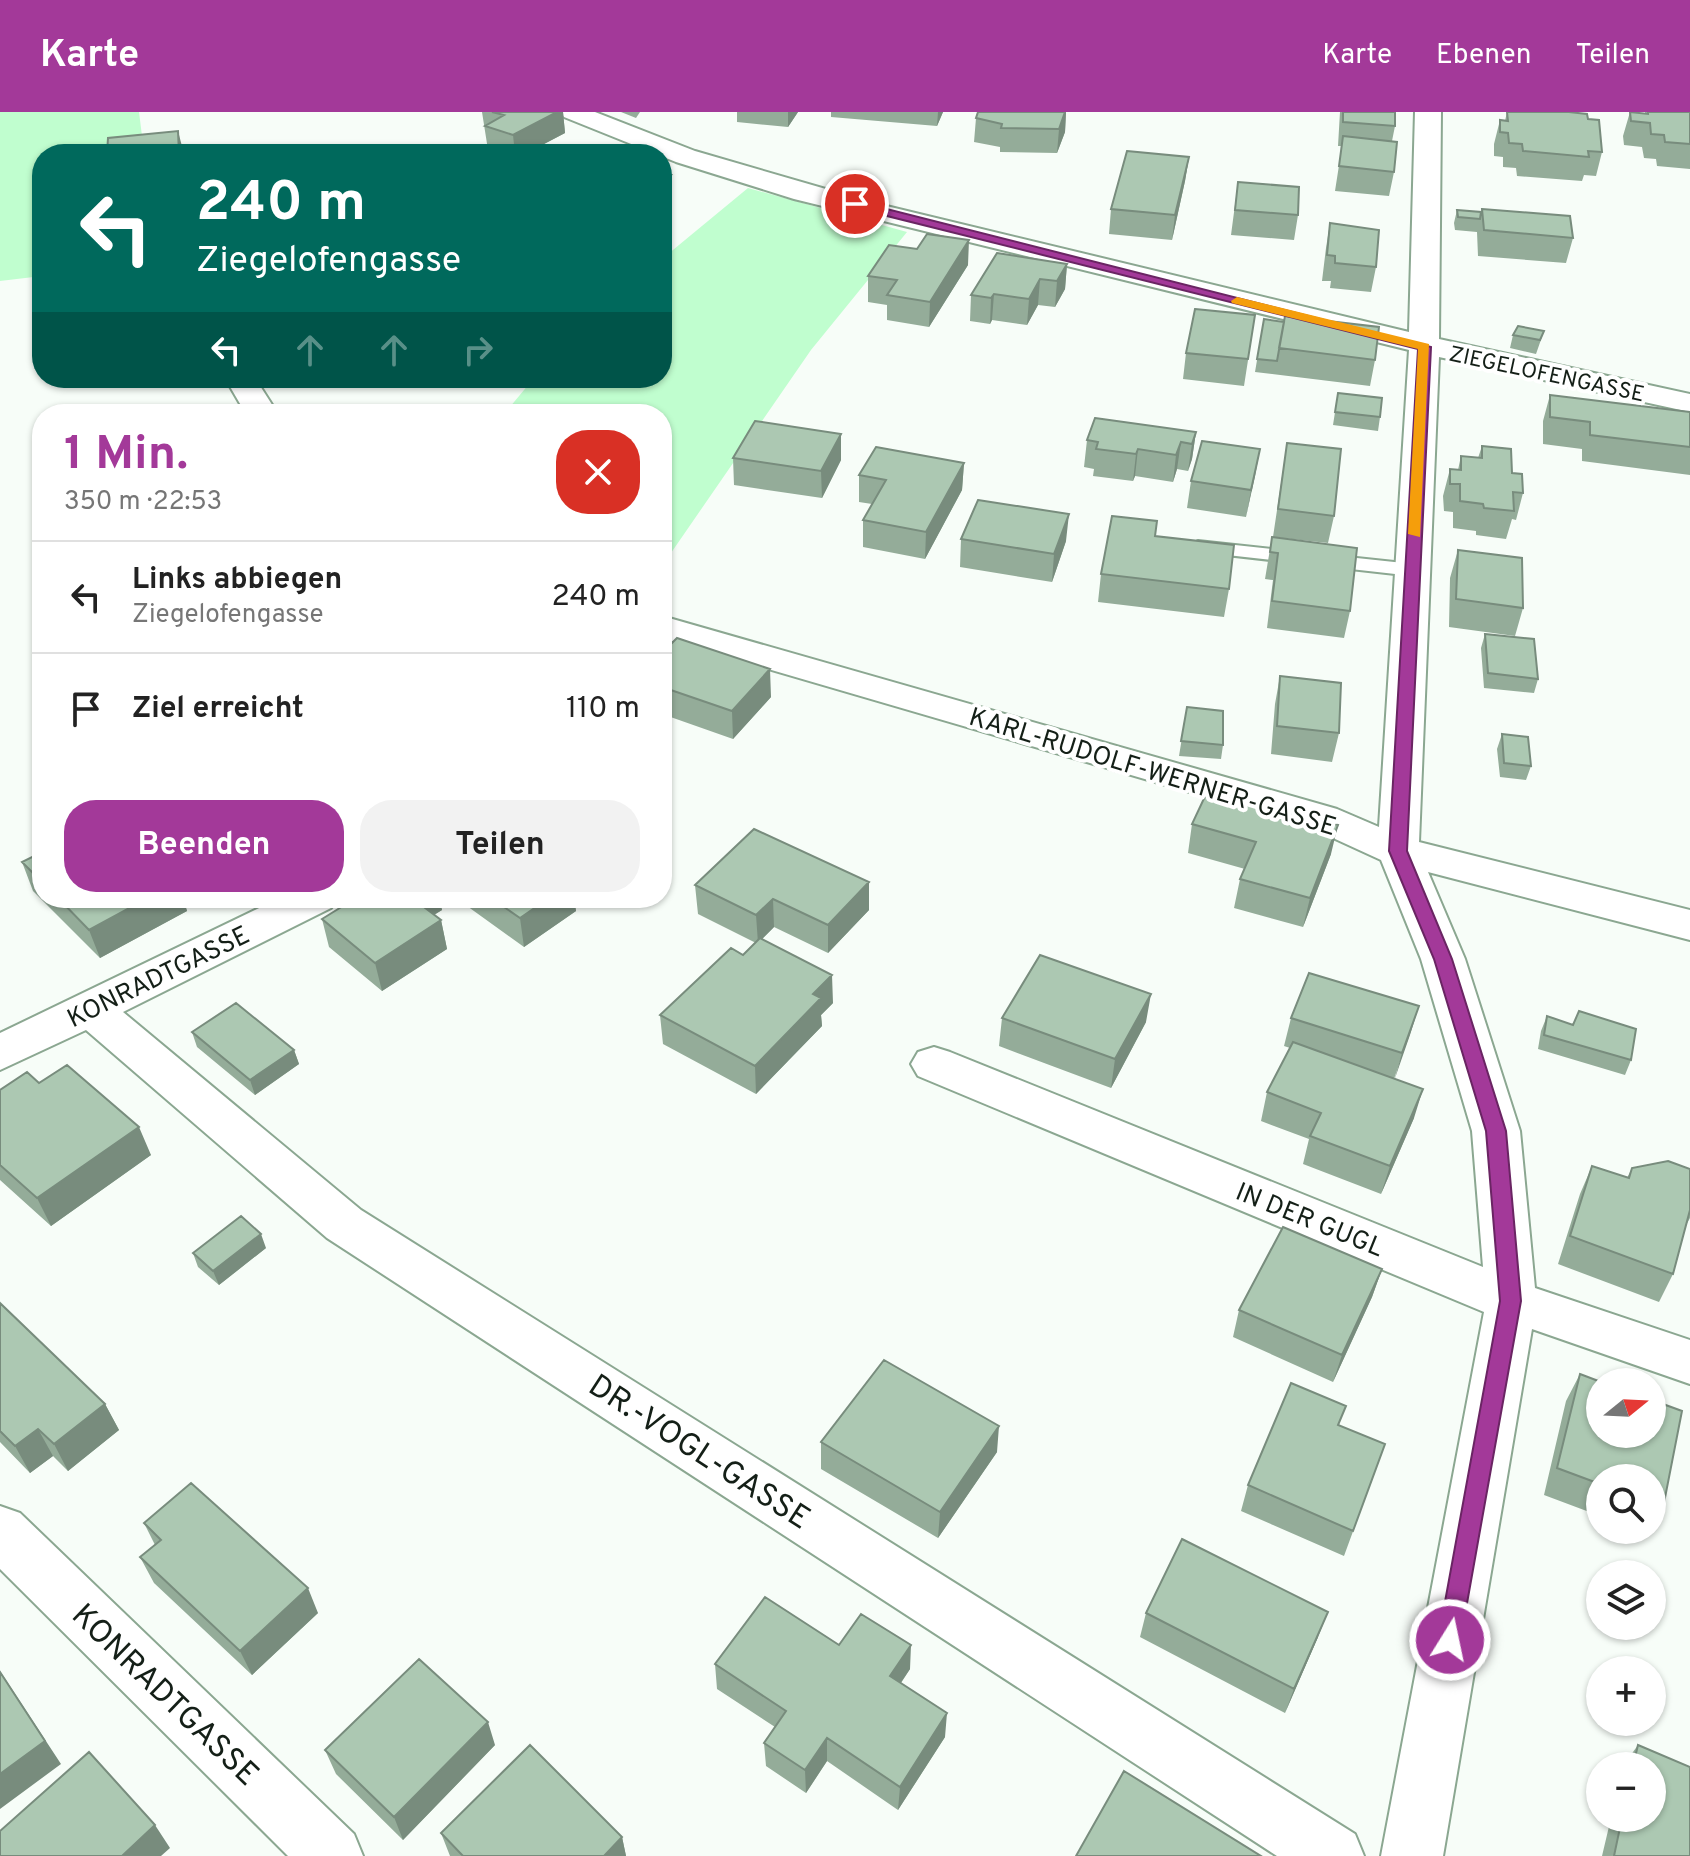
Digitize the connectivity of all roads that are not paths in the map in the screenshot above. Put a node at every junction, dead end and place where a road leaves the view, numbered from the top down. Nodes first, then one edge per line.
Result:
1 (573, 112) edge
2 (1428, 112) edge
3 (655, 144) edge
4 (672, 151) edge
5 (1424, 347) junction
6 (1690, 403) edge
7 (1172, 544) edge
8 (1413, 570) junction
9 (672, 630) edge
10 (1398, 851) junction
11 (296, 908) edge
12 (1690, 925) edge
13 (92, 1010) junction
14 (0, 1053) edge
15 (934, 1064) dead end
16 (1511, 1301) junction
17 (1690, 1362) edge
18 (0, 1531) edge
19 (332, 1856) edge
20 (1333, 1856) edge
21 (1412, 1856) edge

1 - 3 street, ZIEGELOFENGASSE
2 - 5 street
4 - 5 street, ZIEGELOFENGASSE
5 - 6 street, ZIEGELOFENGASSE
5 - 8 street
7 - 8 lane
8 - 10 street
9 - 10 street, KARL-RUDOLF-WERNER-GASSE
10 - 12 street, KARL-RUDOLF-WERNER-GASSE
10 - 16 street
11 - 13 street, KONRADTGASSE
13 - 14 street, KONRADTGASSE
13 - 20 street, DR.-VOGL-GASSE
15 - 16 street, IN DER GUGL
16 - 17 street, IN DER GUGL
16 - 21 street
18 - 19 street, KONRADTGASSE

